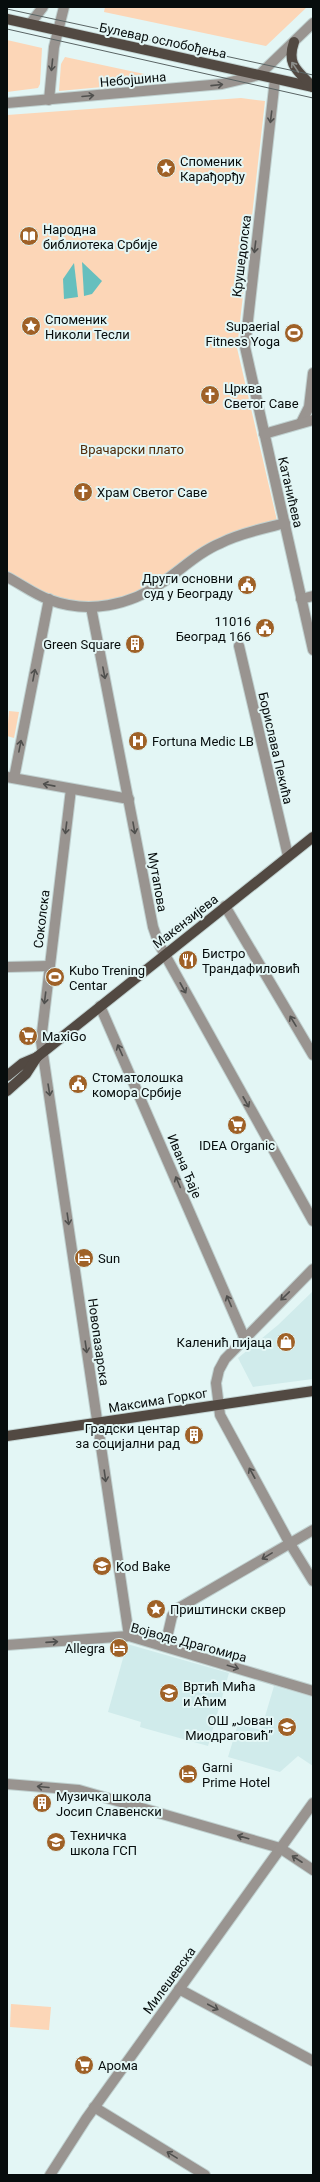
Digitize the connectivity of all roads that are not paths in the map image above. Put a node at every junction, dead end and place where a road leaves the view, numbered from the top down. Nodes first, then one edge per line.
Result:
1 (43, 7) edge
2 (64, 7) edge
3 (7, 19) edge
4 (313, 23) edge
5 (30, 24) junction
6 (57, 30) junction
7 (294, 42) junction
8 (259, 75) junction
9 (275, 79) junction
10 (313, 87) edge
11 (49, 100) junction
12 (7, 103) edge
13 (313, 373) edge
14 (311, 410) edge
15 (313, 420) edge
16 (301, 424) junction
17 (264, 434) junction
18 (285, 523) junction
19 (7, 577) edge
20 (313, 596) edge
21 (301, 599) junction
22 (49, 600) junction
23 (92, 607) junction
24 (239, 646) dead end
25 (313, 650) edge
26 (11, 778) edge
27 (71, 789) junction
28 (129, 799) junction
29 (313, 837) edge
30 (288, 856) junction
31 (226, 906) junction
32 (164, 955) junction
33 (48, 966) junction
34 (7, 967) edge
35 (100, 1006) junction
36 (39, 1054) junction
37 (313, 1055) edge
38 (7, 1076) edge
39 (7, 1091) edge
40 (313, 1221) edge
41 (313, 1269) edge
42 (244, 1337) junction
43 (313, 1391) edge
44 (217, 1404) junction
45 (97, 1423) junction
46 (7, 1436) edge
47 (313, 1530) edge
48 (289, 1542) junction
49 (313, 1581) edge
50 (129, 1636) junction
51 (7, 1645) edge
52 (165, 1646) junction
53 (313, 1691) edge
54 (7, 1784) edge
55 (313, 1803) edge
56 (280, 1848) junction
57 (313, 1870) edge
58 (179, 1989) junction
59 (313, 2061) edge
60 (94, 2108) junction
61 (50, 2175) edge
62 (205, 2175) edge

1 - 5 street
2 - 6 street
3 - 5 main road, Булевар ослобођења
4 - 7 street
5 - 6 main road, Булевар ослобођења
6 - 8 main road, Булевар ослобођења
6 -> 11 street
7 - 8 street
10 -> 7 main road
8 - 9 main road, Булевар ослобођења
11 -> 8 street, Небојшина
9 - 10 main road, Булевар ослобођења
9 -> 17 street, Крушедолска
11 - 12 street, Небојшина
13 - 14 street
14 - 16 street
15 - 16 street
16 - 17 street
17 - 18 street, Катанићева
18 - 21 street, Катанићева
18 - 23 street
19 - 22 street
20 - 21 street
21 - 25 street, Катанићева
22 - 23 street
26 -> 22 street
23 -> 28 street, Мутапова
24 - 30 street, Борислава Пекића
27 -> 26 street
27 - 28 street
27 -> 33 street, Соколска
28 -> 32 street, Мутапова
29 - 30 main road, Макензијева
30 - 31 main road, Макензијева
31 - 32 main road, Макензијева
37 -> 31 street
32 - 35 main road, Макензијева
32 -> 40 street, Мутапова
33 - 34 street
33 -> 36 street, Соколска
35 - 36 main road, Макензијева
42 -> 35 street, Ивана Ђаје
36 - 38 main road, Макензијева
36 - 39 main road, Макензијева
36 -> 45 street, Новопазарска
41 -> 42 street
42 - 44 street
43 - 44 main road, Максима Горког
44 - 45 main road, Максима Горког
48 -> 44 street
45 - 46 main road, Максима Горког
45 -> 50 street, Новопазарска
47 - 48 street
48 - 49 street
48 -> 52 street
51 -> 50 street, Војводе Драгомира
50 - 52 street, Војводе Драгомира
52 -> 53 street, Војводе Драгомира
56 -> 54 street
55 - 56 street, Милешевска
57 -> 56 street
56 - 58 street, Милешевска
58 -> 59 street
58 - 60 street, Милешевска
60 - 61 street, Милешевска
62 -> 60 street

